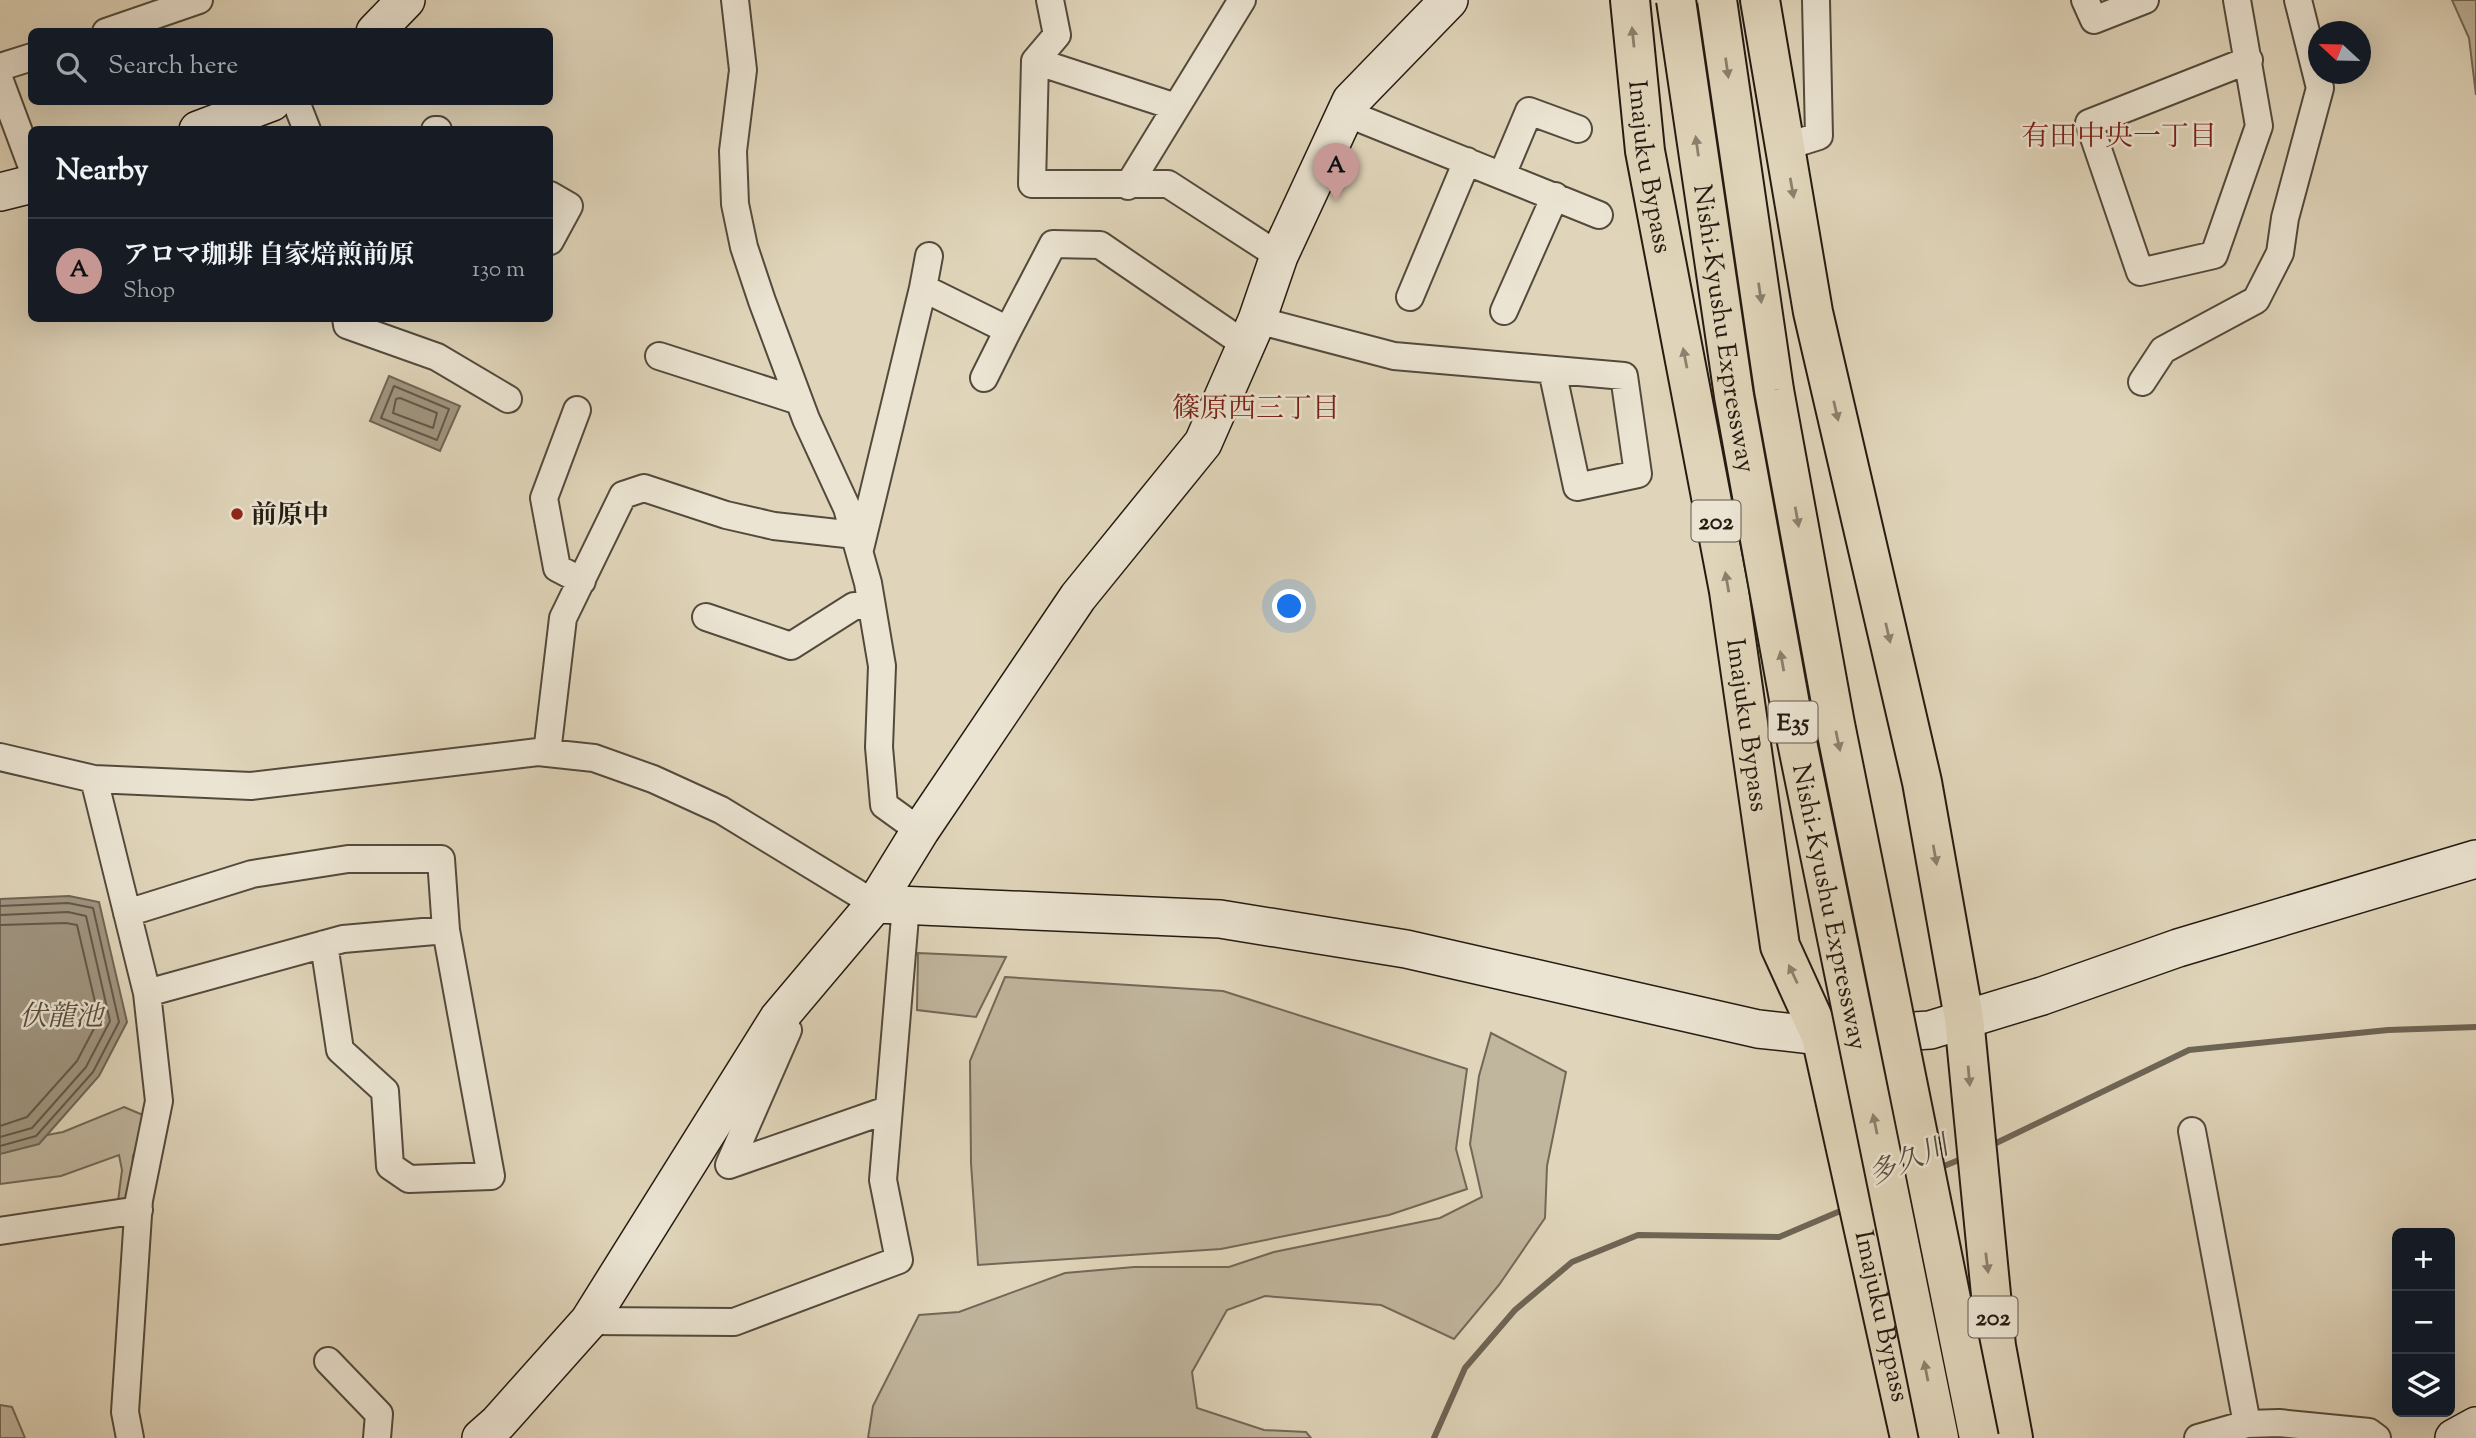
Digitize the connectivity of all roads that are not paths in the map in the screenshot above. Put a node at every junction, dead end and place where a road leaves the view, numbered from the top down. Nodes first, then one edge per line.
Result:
1 (200, 0) edge
2 (406, 0) edge
3 (735, 0) edge
4 (1051, 0) edge
5 (1242, 0) edge
6 (1449, 0) edge
7 (1630, 0) edge
8 (1676, 0) edge
9 (1717, 0) edge
10 (1760, 0) edge
11 (1816, 0) edge
12 (2085, 0) edge
13 (2145, 0) edge
14 (2237, 0) edge
15 (2298, 0) edge
16 (118, 28) edge
17 (379, 28) edge
18 (28, 58) edge
19 (2249, 60) junction
20 (1035, 61) junction
21 (0, 67) edge
22 (0, 80) edge
23 (264, 105) edge
24 (297, 105) edge
25 (1176, 107) junction
26 (1346, 113) junction
27 (209, 126) edge
28 (305, 126) edge
29 (1578, 129) dead end
30 (1784, 147) junction
31 (28, 156) edge
32 (1467, 161) junction
33 (1502, 175) junction
34 (28, 185) edge
35 (1128, 186) junction
36 (0, 192) edge
37 (1555, 196) junction
38 (553, 197) edge
39 (1599, 215) dead end
40 (553, 235) edge
41 (929, 256) dead end
42 (1279, 256) junction
43 (923, 288) junction
44 (1410, 297) dead end
45 (1504, 311) dead end
46 (346, 322) edge
47 (1008, 330) junction
48 (1251, 332) junction
49 (666, 367) dead end
50 (1552, 370) junction
51 (984, 378) dead end
52 (2141, 382) dead end
53 (508, 400) dead end
54 (577, 410) dead end
55 (803, 410) junction
56 (857, 543) junction
57 (582, 581) junction
58 (872, 606) junction
59 (706, 617) dead end
60 (547, 753) junction
61 (0, 757) edge
62 (94, 779) junction
63 (920, 831) junction
64 (2476, 859) edge
65 (891, 904) junction
66 (127, 913) junction
67 (446, 930) junction
68 (324, 944) junction
69 (147, 993) junction
70 (1964, 1018) junction
71 (778, 1019) junction
72 (1914, 1031) dead end
73 (1821, 1036) junction
74 (887, 1110) junction
75 (2192, 1131) dead end
76 (139, 1210) junction
77 (0, 1231) edge
78 (589, 1321) junction
79 (328, 1361) dead end
80 (2247, 1424) junction
81 (2476, 1426) edge
82 (130, 1438) edge
83 (377, 1438) edge
84 (481, 1438) edge
85 (1909, 1438) edge
86 (1939, 1438) edge
87 (1979, 1438) edge
88 (2013, 1438) edge
89 (2198, 1438) edge
90 (2377, 1438) edge
91 (2454, 1438) edge

1 - 16 street
2 - 17 street
3 - 55 street
4 - 20 street
5 - 25 street
6 - 26 street
73 -> 7 highway, Imajuku Bypass / 202
86 -> 8 highway, Nishi-Kyushu Expressway / E35, bridge
9 -> 87 highway, Nishi-Kyushu Expressway / E35, bridge
10 - 30 highway, 202
11 - 30 street
12 - 13 street
14 - 19 street
15 - 52 street
18 - 21 street
19 - 19 street
20 - 25 street
20 - 35 street
22 - 31 street
23 - 27 street
24 - 28 street
25 - 35 street
26 - 32 street
26 - 42 street
29 - 33 street
30 -> 70 highway, 202
32 - 33 street
32 - 44 street
33 - 37 street
34 - 36 street
35 - 42 street
37 - 39 street
37 - 45 street
38 - 40 street
41 - 43 street
42 - 48 street
43 - 47 street
43 - 56 street
46 - 53 street
47 - 48 street
47 - 51 street
48 - 50 street
48 - 63 street
49 - 55 street
50 - 50 street
54 - 57 street
55 - 56 street
56 - 57 street
56 - 58 street
57 - 60 street
58 - 59 street
58 - 63 street
60 - 62 street
60 - 65 street
61 - 62 street
62 - 66 street
63 - 65 street
64 - 70 street
65 - 71 street
65 - 73 street
65 - 74 street
66 - 67 street
66 - 69 street
67 - 68 street
67 - 68 street
68 - 69 street
69 - 76 street
70 - 72 street
70 -> 88 highway, 202
71 - 74 street
71 - 78 street
73 - 85 highway, Imajuku Bypass / 202
74 - 78 street
75 - 80 street
76 - 77 street
76 - 82 street
78 - 84 street
79 - 83 street
80 - 89 street
80 - 90 street
81 - 91 street

